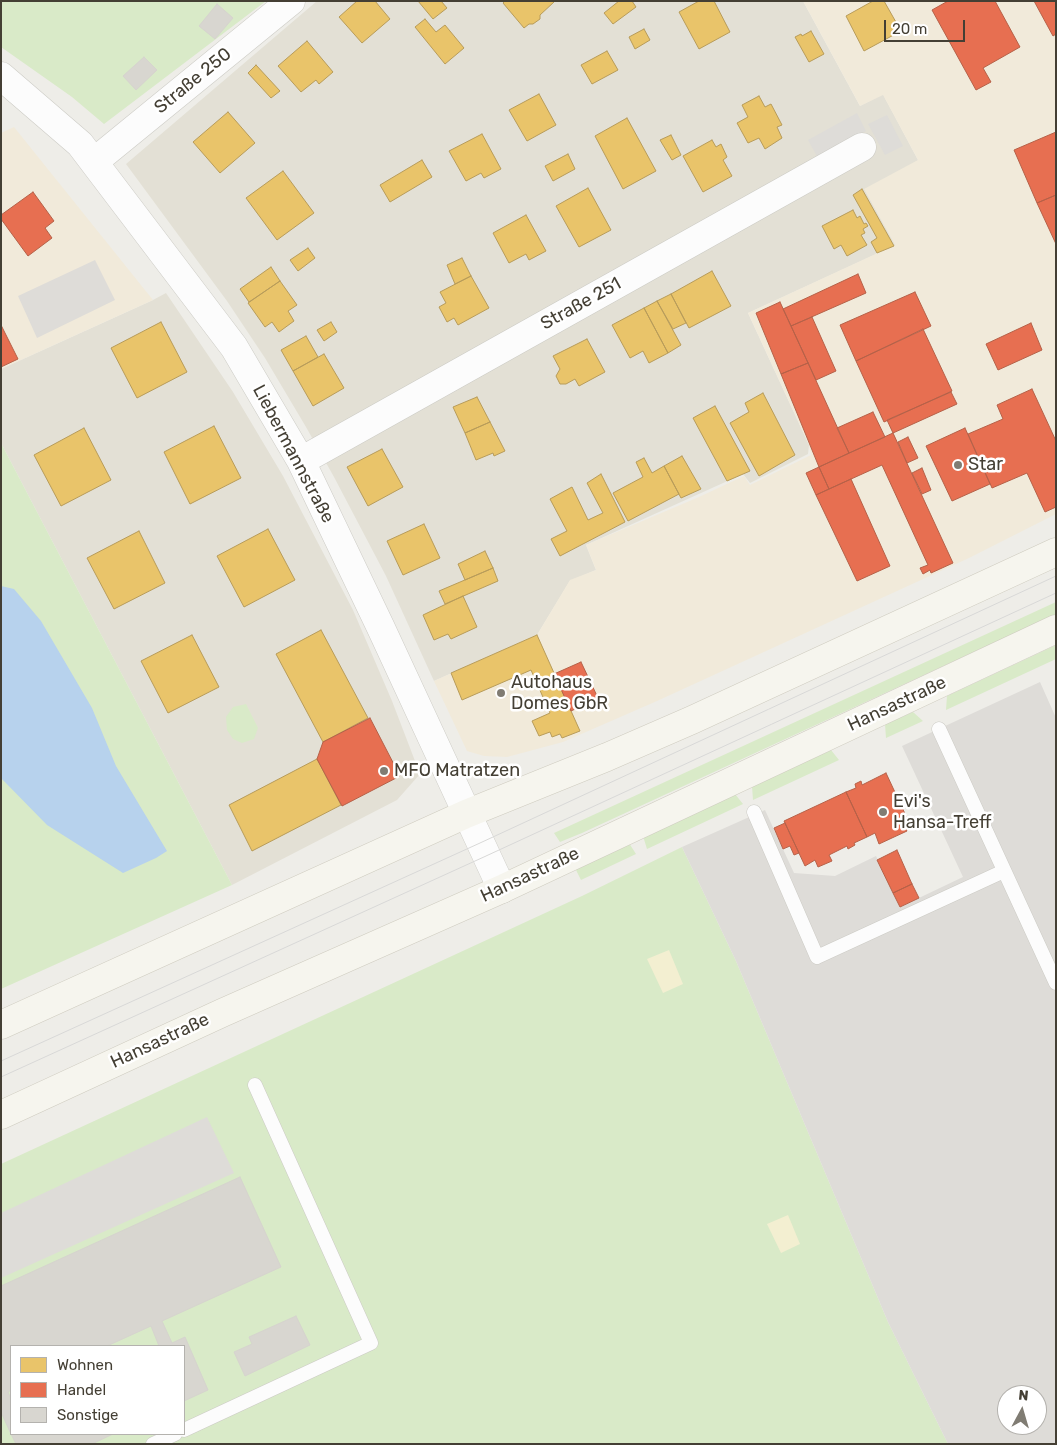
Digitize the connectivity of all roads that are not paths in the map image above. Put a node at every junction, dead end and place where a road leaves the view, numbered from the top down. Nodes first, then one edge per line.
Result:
1 (291, 1) edge
2 (1, 76) edge
3 (862, 147) dead end
4 (95, 161) junction
5 (301, 461) junction
6 (1056, 552) edge
7 (1056, 629) edge
8 (939, 729) dead end
9 (754, 812) dead end
10 (466, 814) junction
11 (1004, 871) junction
12 (502, 889) junction
13 (1056, 983) edge
14 (1, 1025) edge
15 (255, 1085) dead end
16 (1, 1115) edge
17 (185, 1430) edge
18 (173, 1435) edge
19 (153, 1444) edge

1 - 4 street, Straße 250
2 - 4 street, Liebermannstraße
3 - 5 street, Straße 251
4 - 5 street, Liebermannstraße
5 - 10 street, Liebermannstraße
6 - 10 main road
7 - 12 main road, Hansastraße
8 - 11 lane
9 - 11 lane
10 - 12 street, Liebermannstraße
10 - 14 main road
11 - 13 lane
12 - 16 main road, Hansastraße
15 - 17 lane
18 - 19 lane

